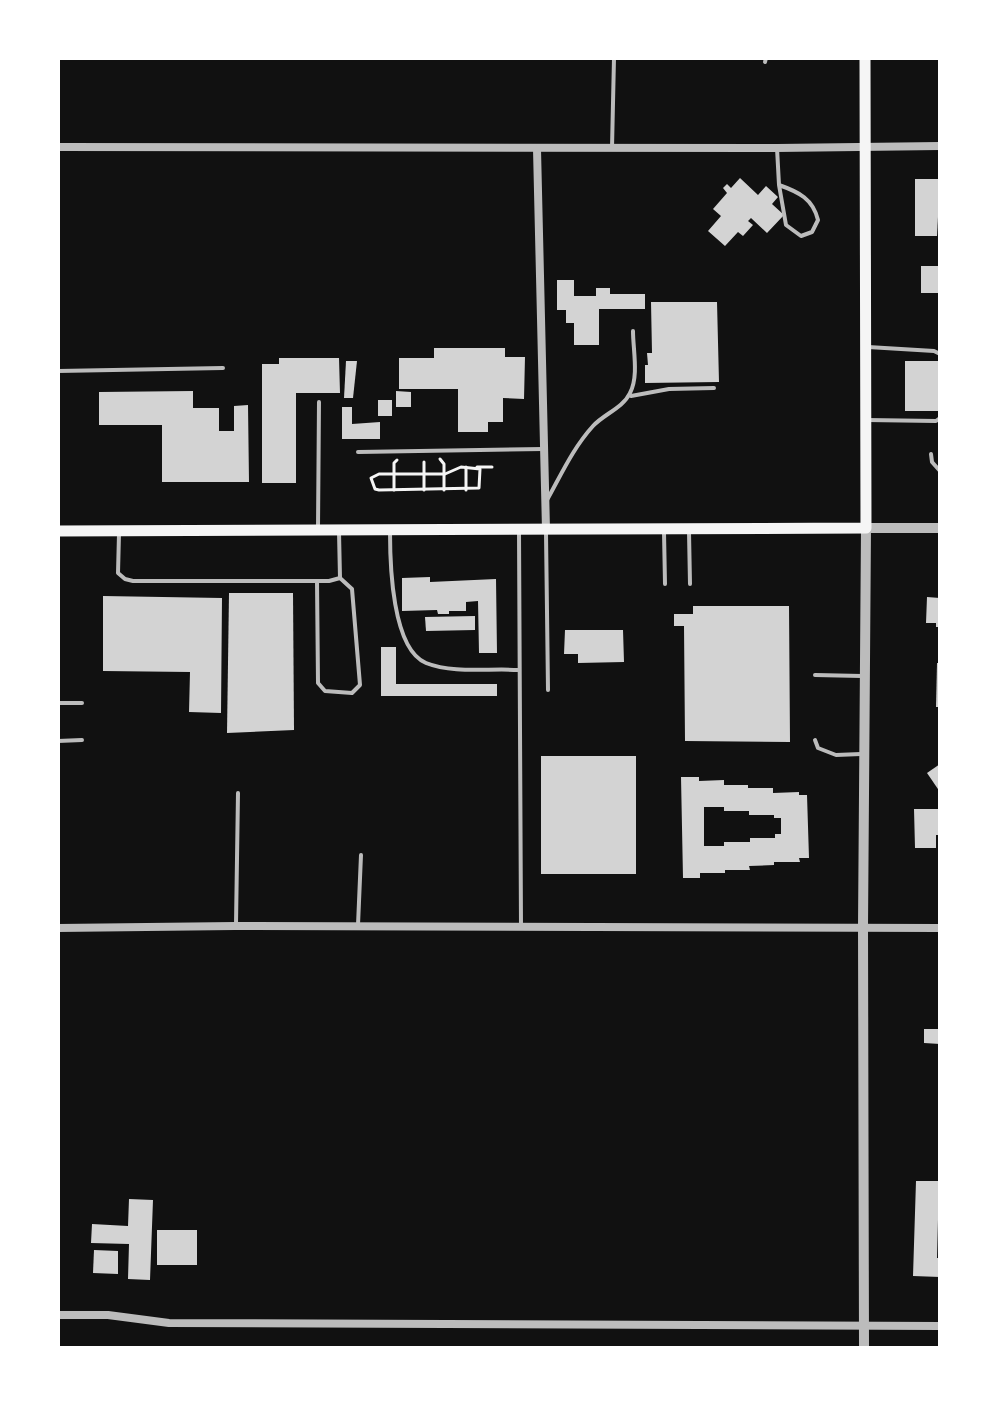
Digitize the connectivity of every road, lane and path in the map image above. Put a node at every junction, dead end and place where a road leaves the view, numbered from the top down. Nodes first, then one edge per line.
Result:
1 (614, 58) edge
2 (865, 58) edge
3 (866, 145) junction
4 (940, 146) edge
5 (58, 147) edge
6 (612, 148) junction
7 (777, 148) junction
8 (537, 149) junction
9 (779, 185) junction
10 (633, 331) dead end
11 (865, 347) junction
12 (940, 354) edge
13 (223, 368) dead end
14 (58, 371) edge
15 (714, 388) dead end
16 (628, 397) junction
17 (319, 402) dead end
18 (940, 418) edge
19 (865, 420) junction
20 (546, 449) junction
21 (358, 452) dead end
22 (931, 454) dead end
23 (399, 459) dead end
24 (466, 467) junction
25 (477, 467) junction
26 (492, 467) dead end
27 (940, 471) edge
28 (424, 473) junction
29 (394, 474) junction
30 (444, 474) junction
31 (394, 490) junction
32 (424, 490) junction
33 (444, 490) junction
34 (466, 490) junction
35 (546, 503) junction
36 (866, 528) junction
37 (940, 528) edge
38 (391, 529) junction
39 (546, 530) junction
40 (664, 530) junction
41 (689, 530) junction
42 (58, 531) edge
43 (318, 531) junction
44 (339, 531) junction
45 (519, 531) junction
46 (119, 532) junction
47 (340, 578) junction
48 (317, 581) junction
49 (665, 584) dead end
50 (690, 584) dead end
51 (518, 670) junction
52 (815, 675) dead end
53 (864, 676) junction
54 (548, 690) dead end
55 (58, 703) edge
56 (82, 703) dead end
57 (82, 740) dead end
58 (815, 740) dead end
59 (58, 741) edge
60 (864, 754) junction
61 (238, 793) dead end
62 (361, 855) dead end
63 (236, 926) junction
64 (521, 926) junction
65 (358, 927) junction
66 (863, 927) junction
67 (58, 928) edge
68 (940, 928) edge
69 (58, 1315) edge
70 (864, 1326) junction
71 (940, 1326) edge
72 (864, 1348) edge

1 - 6 lane
2 - 3 main road
3 - 4 street
3 - 7 street
3 - 11 main road
5 - 8 street
6 - 7 street
6 - 8 street
7 - 9 lane
8 - 20 street
9 - 9 lane
10 - 16 lane
11 - 12 lane
11 - 19 main road
13 - 14 lane
15 - 16 lane
16 - 35 lane
17 - 43 lane
18 - 19 lane
19 - 36 main road
20 - 21 lane
20 - 35 street
22 - 27 lane
23 - 29 path
24 - 25 path
24 - 30 path
24 - 34 path
25 - 26 path
25 - 34 path
28 - 29 path
28 - 30 path
28 - 30 path
28 - 32 path
29 - 31 path
29 - 31 path
30 - 33 path
31 - 32 path
32 - 33 path
33 - 34 path
35 - 39 street
36 - 37 street
36 - 41 main road
36 - 53 street
38 - 44 main road
38 - 45 main road
38 - 51 lane
39 - 40 main road
39 - 45 main road
39 - 54 lane
40 - 41 main road
40 - 49 lane
41 - 50 lane
42 - 46 main road
43 - 44 main road
43 - 46 main road
44 - 47 lane
45 - 51 lane
46 - 48 lane
47 - 48 lane
47 - 48 lane
51 - 64 lane
52 - 53 lane
53 - 60 street
55 - 56 lane
57 - 59 lane
58 - 60 lane
60 - 66 street
61 - 63 lane
62 - 65 lane
63 - 65 street
63 - 67 street
64 - 65 street
64 - 66 street
66 - 68 street
66 - 70 street
69 - 70 street
70 - 71 street
70 - 72 street

